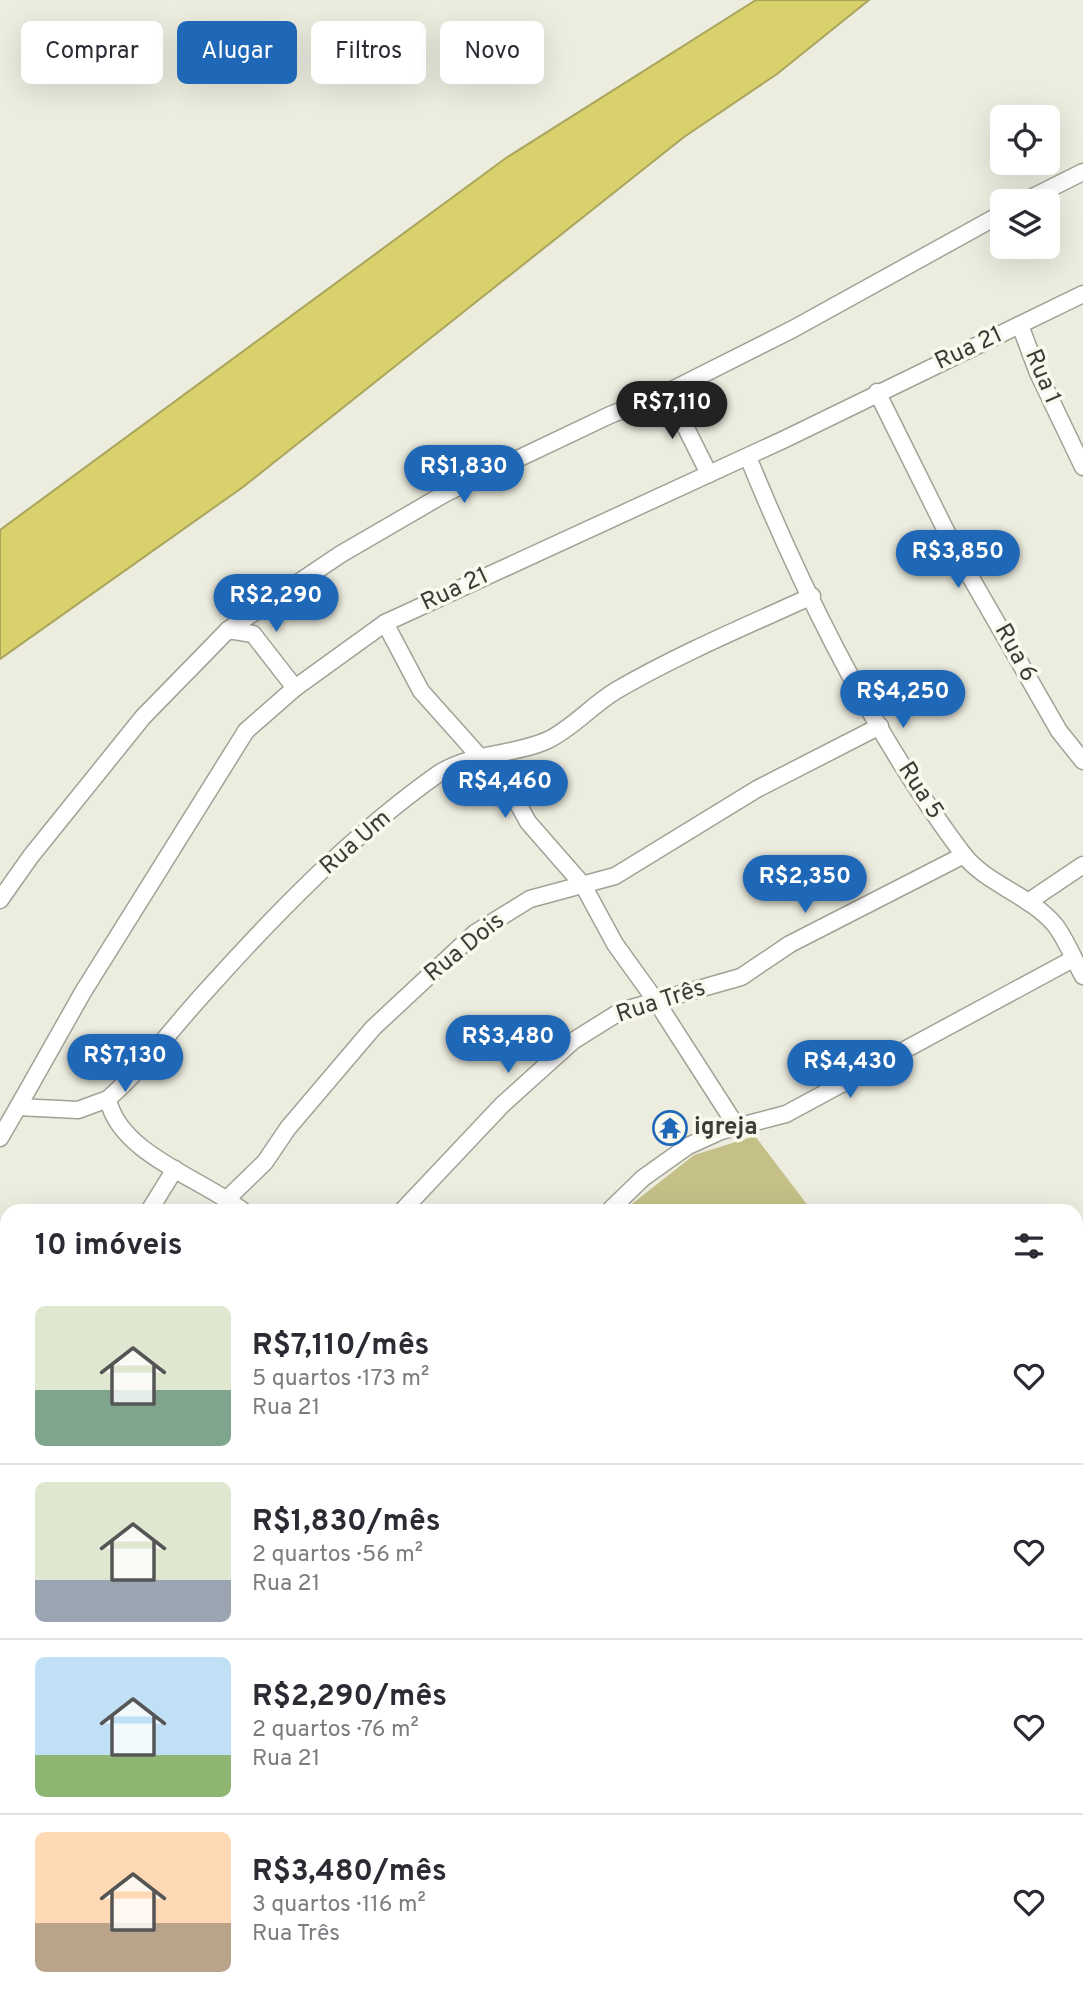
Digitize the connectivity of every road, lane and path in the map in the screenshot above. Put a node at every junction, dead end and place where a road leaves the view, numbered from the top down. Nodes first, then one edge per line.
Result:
1 (1083, 172) edge
2 (1049, 189) edge
3 (990, 220) edge
4 (1083, 294) edge
5 (1020, 325) junction
6 (668, 392) junction
7 (877, 392) junction
8 (748, 457) junction
9 (1083, 467) edge
10 (709, 474) junction
11 (812, 596) junction
12 (385, 623) junction
13 (228, 630) junction
14 (295, 688) junction
15 (880, 726) junction
16 (477, 757) junction
17 (1083, 761) edge
18 (964, 855) junction
19 (1083, 865) edge
20 (583, 886) junction
21 (0, 900) edge
22 (1028, 902) junction
23 (1073, 959) junction
24 (1083, 976) edge
25 (656, 1001) junction
26 (108, 1099) junction
27 (18, 1107) junction
28 (737, 1127) junction
29 (0, 1138) edge
30 (175, 1169) junction
31 (226, 1200) junction
32 (153, 1204) edge
33 (232, 1204) edge
34 (409, 1204) edge
35 (616, 1204) edge

1 - 2 street
3 - 6 street
4 - 5 street, Rua 21
5 - 7 street, Rua 21
5 - 9 street, Rua 1
6 - 10 street
6 - 13 street
7 - 8 street, Rua 21
7 - 17 street, Rua 6
8 - 10 street, Rua 21
8 - 11 street, Rua 5
10 - 12 street, Rua 21
11 - 15 street, Rua 5
11 - 16 street, Rua Um
12 - 14 street, Rua 21
12 - 16 street
13 - 14 street
13 - 21 street
14 - 27 street, Rua 21
15 - 18 street, Rua 5
15 - 20 street, Rua Dois
16 - 20 street
16 - 26 street, Rua Um
18 - 22 street, Rua 5
18 - 25 street, Rua Três
19 - 22 street
20 - 25 street
20 - 31 street, Rua Dois
22 - 23 street, Rua 5
23 - 24 street, Rua 5
23 - 28 street
25 - 28 street
25 - 34 street, Rua Três
26 - 27 street
26 - 30 street
27 - 29 street, Rua 21
28 - 35 street
30 - 31 street
30 - 32 street
31 - 33 street

